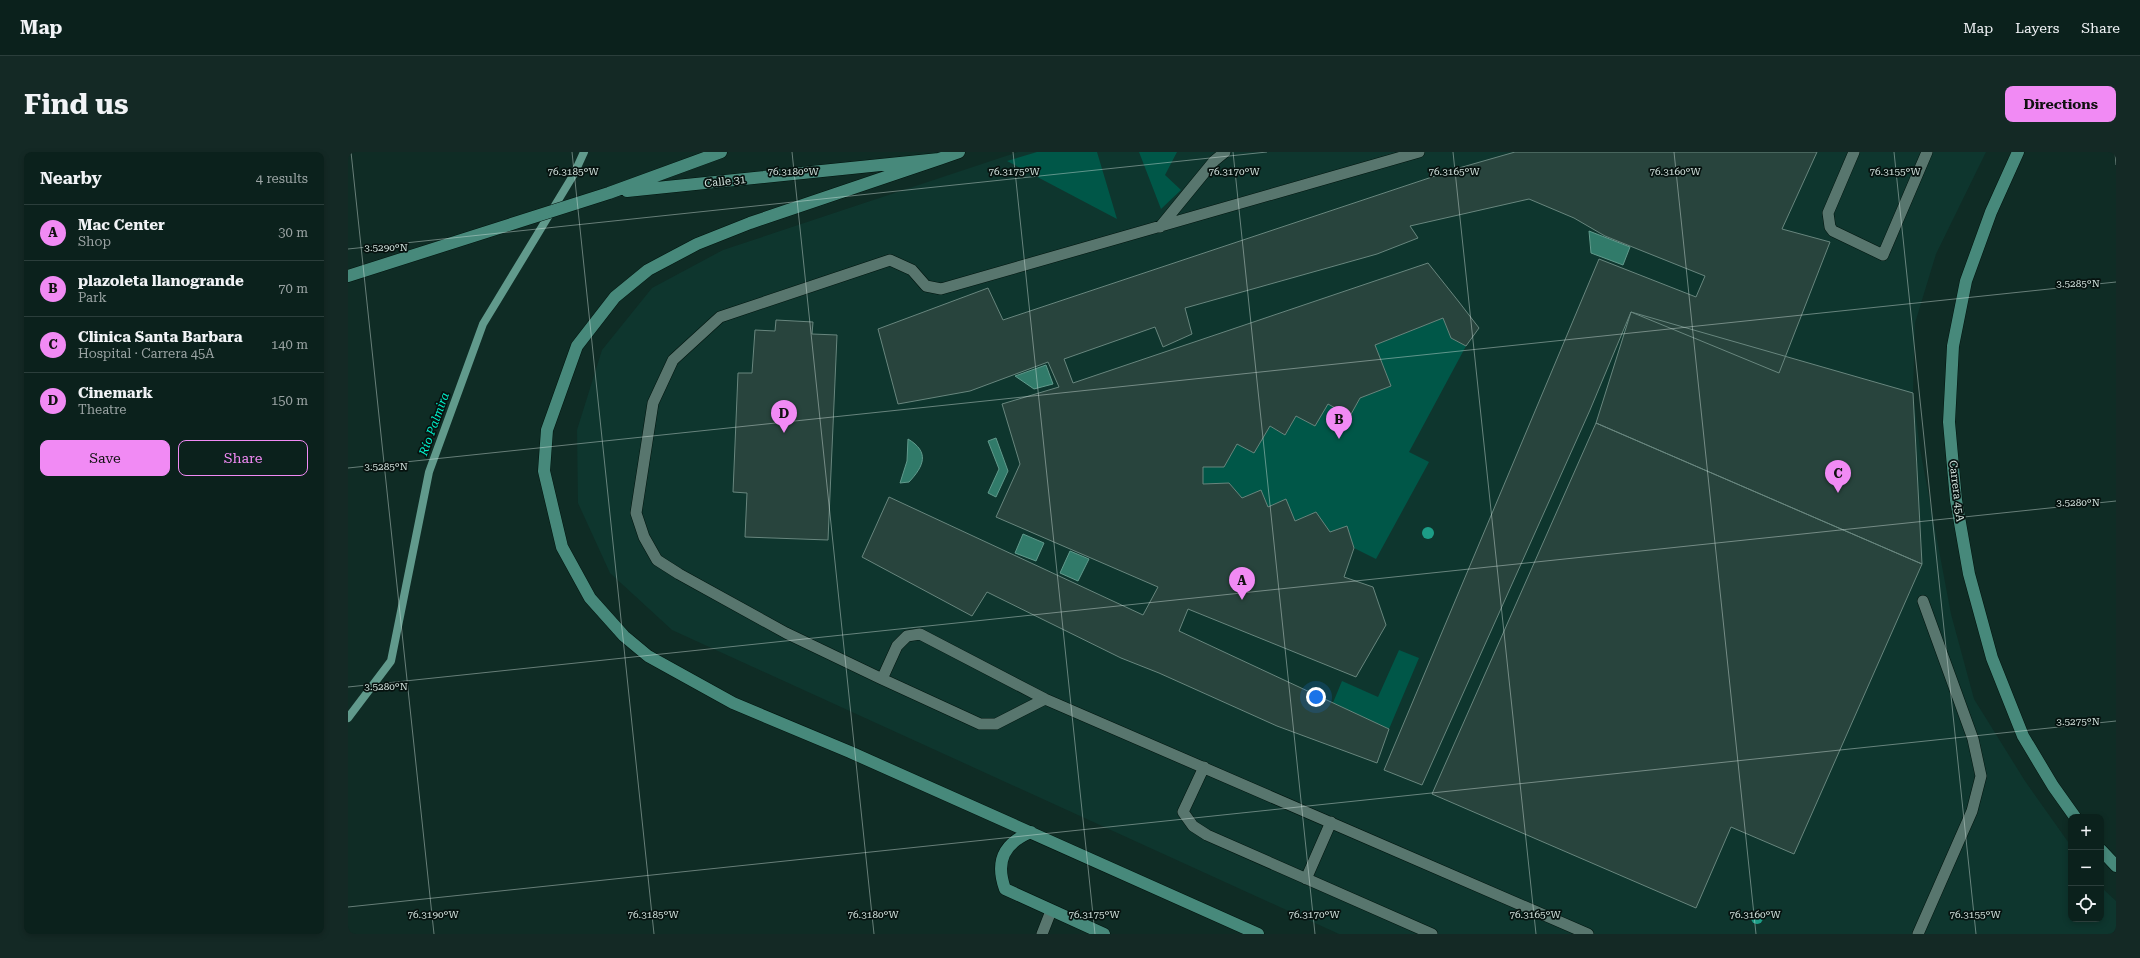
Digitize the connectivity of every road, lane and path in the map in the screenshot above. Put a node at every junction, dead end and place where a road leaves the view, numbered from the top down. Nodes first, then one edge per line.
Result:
1 (721, 152) edge
2 (960, 152) edge
3 (1225, 152) edge
4 (1419, 152) edge
5 (1854, 152) edge
6 (1927, 152) edge
7 (2018, 152) edge
8 (939, 159) junction
9 (608, 193) junction
10 (1160, 227) junction
11 (348, 276) edge
12 (1923, 601) dead end
13 (882, 679) junction
14 (1045, 699) junction
15 (1204, 767) junction
16 (2073, 814) edge
17 (1331, 822) junction
18 (1031, 832) junction
19 (2104, 853) edge
20 (2116, 866) edge
21 (1306, 879) junction
22 (1051, 911) junction
23 (1042, 934) edge
24 (1104, 934) edge
25 (1258, 934) edge
26 (1432, 934) edge
27 (1588, 934) edge
28 (1918, 934) edge

1 - 9 street, Calle 31
2 - 8 street, Calle 31
3 - 10 lane
4 - 10 lane
5 - 6 lane
7 - 16 street, Carrera 45A
8 - 9 street, Calle 31
8 - 18 street
9 - 11 street, Calle 31
10 - 13 lane
12 - 28 lane
13 - 14 lane
13 - 14 lane
14 - 15 lane
15 - 17 lane
15 - 21 lane
17 - 21 lane
17 - 27 lane
18 - 22 street
18 - 25 street
19 - 20 street
21 - 26 lane
22 - 23 lane
22 - 24 street

